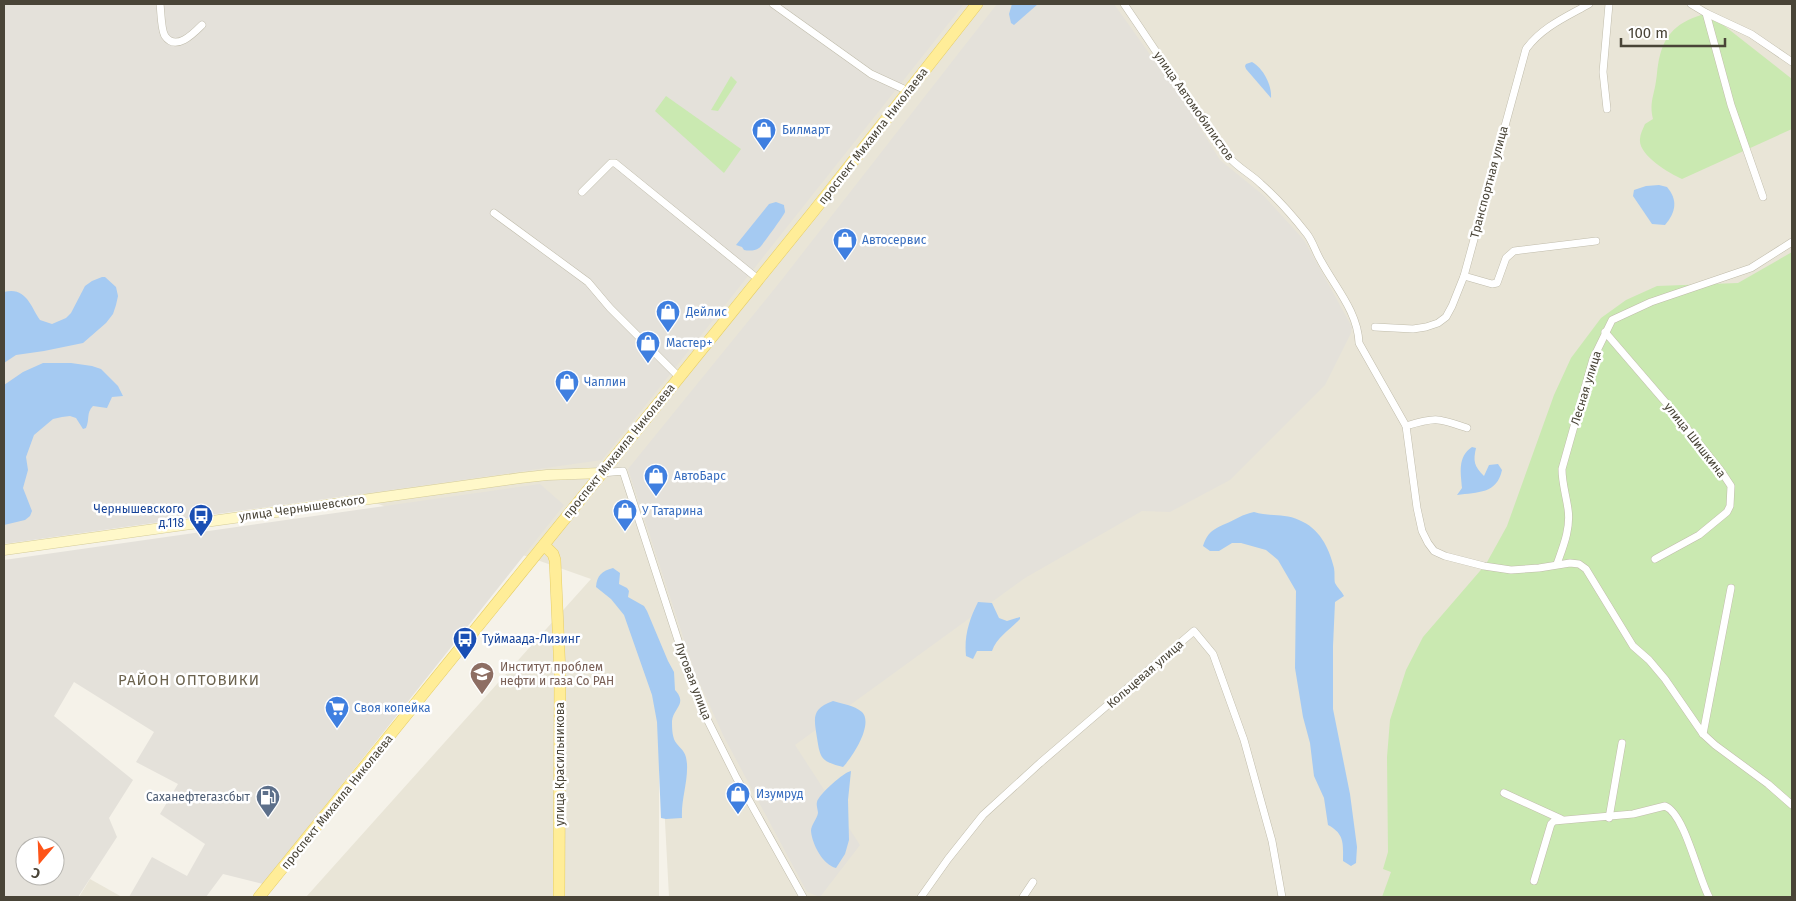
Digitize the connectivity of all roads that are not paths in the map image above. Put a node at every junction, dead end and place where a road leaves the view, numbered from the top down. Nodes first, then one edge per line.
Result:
1 (160, 4) edge
2 (773, 4) edge
3 (977, 4) edge
4 (1124, 4) edge
5 (1589, 4) edge
6 (1609, 4) edge
7 (1691, 4) edge
8 (1706, 13) junction
9 (202, 25) dead end
10 (1792, 62) edge
11 (908, 91) junction
12 (1607, 109) dead end
13 (582, 192) dead end
14 (1763, 197) dead end
15 (494, 213) dead end
16 (1596, 241) dead end
17 (1792, 242) edge
18 (1464, 276) junction
19 (758, 280) junction
20 (1375, 326) dead end
21 (1605, 332) junction
22 (679, 377) junction
23 (1406, 426) junction
24 (1467, 428) dead end
25 (602, 473) junction
26 (544, 545) junction
27 (4, 550) edge
28 (1655, 559) dead end
29 (1557, 564) junction
30 (1731, 588) dead end
31 (1703, 734) junction
32 (1622, 742) dead end
33 (1504, 793) dead end
34 (1792, 805) edge
35 (1608, 818) junction
36 (1561, 819) junction
37 (1033, 882) dead end
38 (1534, 882) dead end
39 (260, 897) edge
40 (559, 897) edge
41 (803, 897) edge
42 (921, 897) edge
43 (1023, 897) edge
44 (1282, 897) edge
45 (1708, 897) edge

1 - 9 street
2 - 11 street
3 - 11 main road, проспект Михаила Николаева
4 - 23 street, улица Автомобилистов
5 - 18 street, Транспортная улица
6 - 12 street
7 - 8 street
8 - 10 street
8 - 14 street
11 - 19 main road, проспект Михаила Николаева
13 - 19 street
15 - 22 street
16 - 18 street
17 - 21 street, Лесная улица
18 - 20 street, Транспортная улица
19 - 22 main road, проспект Михаила Николаева
21 - 28 street, улица Шишкина
21 - 29 street, Лесная улица
22 - 25 main road, проспект Михаила Николаева
23 - 24 street
23 - 29 street, улица Автомобилистов
25 - 26 main road, проспект Михаила Николаева
25 - 27 main road, улица Чернышевского
25 - 41 street, Луговая улица
26 - 39 main road, проспект Михаила Николаева
26 - 40 main road, улица Красильникова
29 - 31 street, улица Автомобилистов
30 - 31 street
31 - 34 street, улица Автомобилистов
32 - 35 street
33 - 36 street
35 - 36 street
35 - 45 street
36 - 38 street
37 - 43 street
42 - 44 street, Кольцевая улица

